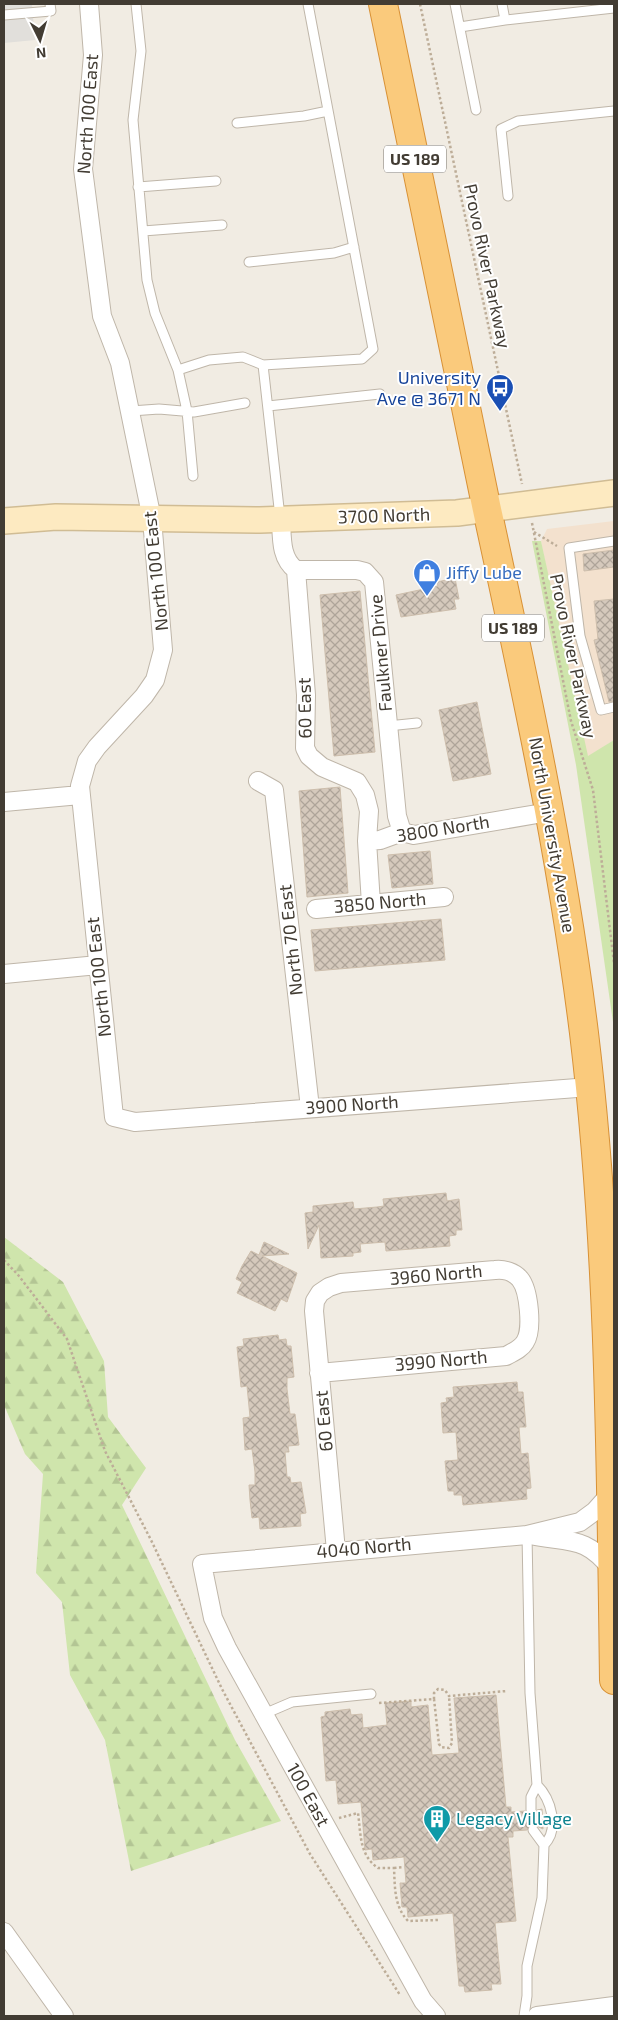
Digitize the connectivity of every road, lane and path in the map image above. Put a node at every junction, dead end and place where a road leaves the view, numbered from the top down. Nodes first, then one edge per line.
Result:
1 (50, 4) edge
2 (89, 4) edge
3 (136, 4) edge
4 (308, 4) edge
5 (383, 4) edge
6 (420, 4) edge
7 (455, 4) edge
8 (502, 4) edge
9 (614, 8) edge
10 (4, 15) edge
11 (505, 20) junction
12 (460, 28) junction
13 (476, 110) dead end
14 (328, 111) junction
15 (614, 111) edge
16 (237, 123) dead end
17 (216, 181) dead end
18 (138, 187) junction
19 (508, 196) dead end
20 (222, 225) dead end
21 (143, 231) junction
22 (354, 247) junction
23 (249, 262) dead end
24 (263, 365) junction
25 (178, 370) junction
26 (380, 394) dead end
27 (246, 404) dead end
28 (268, 406) junction
29 (131, 410) junction
30 (187, 411) junction
31 (193, 476) dead end
32 (614, 493) edge
33 (528, 504) junction
34 (487, 510) junction
35 (152, 519) junction
36 (281, 519) junction
37 (4, 521) edge
38 (534, 532) junction
39 (614, 541) edge
40 (557, 546) dead end
41 (296, 570) junction
42 (614, 707) edge
43 (417, 723) dead end
44 (388, 726) junction
45 (258, 781) dead end
46 (80, 795) junction
47 (4, 802) edge
48 (549, 812) junction
49 (402, 832) junction
50 (367, 841) junction
51 (444, 897) dead end
52 (371, 904) junction
53 (316, 909) dead end
54 (614, 964) edge
55 (98, 965) junction
56 (4, 974) edge
57 (590, 1087) junction
58 (310, 1108) junction
59 (114, 1117) joint
60 (320, 1293) joint
61 (528, 1309) joint
62 (319, 1373) junction
63 (611, 1493) junction
64 (527, 1535) junction
65 (336, 1551) junction
66 (202, 1564) joint
67 (613, 1571) junction
68 (614, 1680) edge
69 (507, 1691) dead end
70 (371, 1694) dead end
71 (449, 1696) junction
72 (434, 1699) junction
73 (380, 1702) dead end
74 (264, 1714) junction
75 (537, 1785) junction
76 (531, 1810) dead end
77 (335, 1819) dead end
78 (533, 1830) dead end
79 (544, 1845) junction
80 (404, 1867) dead end
81 (394, 1868) junction
82 (439, 1920) dead end
83 (4, 1932) edge
84 (614, 2006) edge
85 (64, 2016) edge
86 (436, 2016) edge
87 (524, 2016) edge
88 (537, 2016) edge

1 - 10 lane
2 - 29 street, North 100 East
3 - 18 lane
4 - 14 lane
5 - 34 highway, North University Avenue / US 189
6 - 33 path, Provo River Parkway
7 - 12 lane
8 - 11 lane
9 - 11 lane
11 - 12 lane
12 - 13 lane
14 - 16 lane
14 - 22 lane
15 - 19 lane
17 - 18 lane
18 - 21 lane
20 - 21 lane
21 - 25 lane
22 - 23 lane
22 - 24 lane
24 - 25 lane
24 - 28 lane
25 - 30 lane
26 - 28 lane
27 - 30 lane
28 - 36 lane
29 - 30 lane
29 - 35 street, North 100 East
30 - 31 lane
32 - 33 main road, 3700 North
33 - 34 main road, 3700 North
33 - 38 path, Provo River Parkway
34 - 36 main road, 3700 North
34 - 48 highway, North University Avenue / US 189
35 - 36 main road, 3700 North
35 - 37 main road, 3700 North
35 - 46 street, North 100 East
36 - 41 street
38 - 40 path
38 - 54 path, Provo River Parkway
39 - 42 lane
41 - 44 street, Faulkner Drive
41 - 50 street, 60 East
43 - 44 lane
44 - 49 street, Faulkner Drive
45 - 58 street, North 70 East
46 - 47 street
46 - 55 street, North 100 East
48 - 49 street, 3800 North
48 - 57 highway, North University Avenue / US 189
49 - 50 street, 3800 North
50 - 52 street, 60 East
51 - 52 street, 3850 North
52 - 53 street, 3850 North
55 - 56 street
55 - 59 street, North 100 East
57 - 58 street, 3900 North
57 - 63 highway, North University Avenue / US 189
58 - 59 street, 3900 North
60 - 61 street, 3960 North
60 - 62 street, 60 East
61 - 62 street, 3990 North
62 - 65 street, 60 East
63 - 64 street, 4040 North
63 - 67 highway, North University Avenue / US 189
64 - 65 street, 4040 North
64 - 67 street, 4040 North
64 - 75 lane
65 - 66 street, 4040 North
66 - 74 street, 100 East
67 - 68 highway, North University Avenue / US 189
69 - 71 path
70 - 74 lane
71 - 72 path
71 - 72 path
72 - 73 path
74 - 86 street, 100 East
75 - 76 lane
75 - 79 lane
77 - 81 path
78 - 79 lane
79 - 87 lane
80 - 81 path
81 - 82 path
83 - 85 street
84 - 88 street

